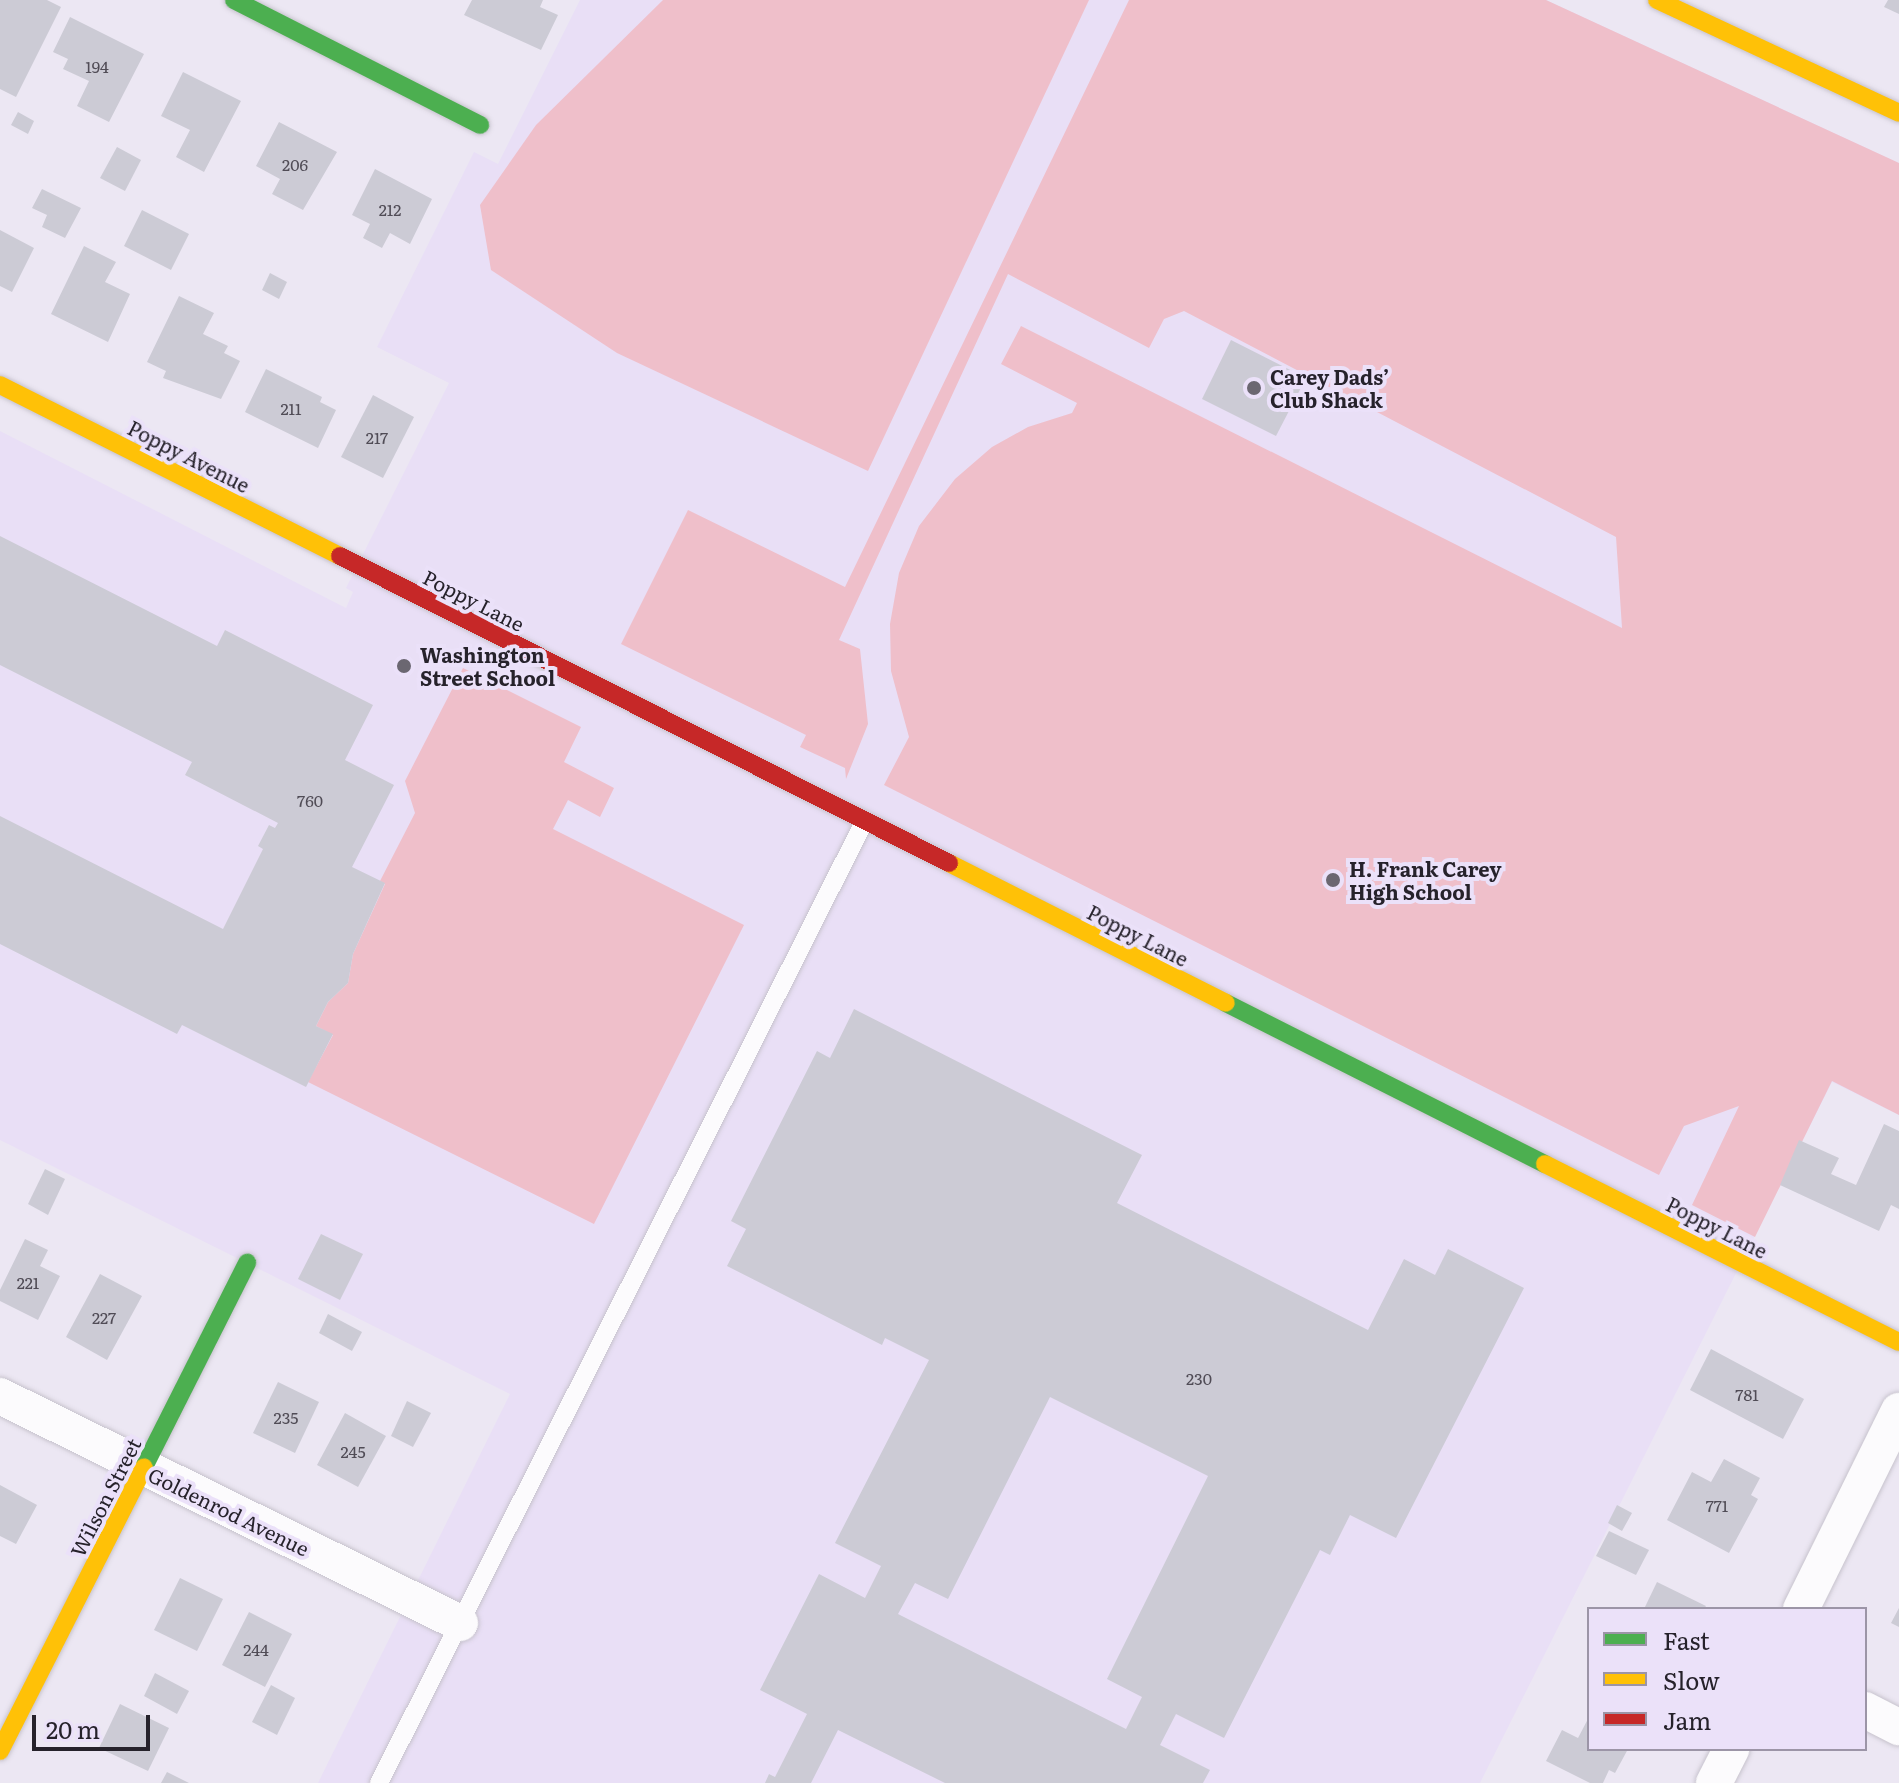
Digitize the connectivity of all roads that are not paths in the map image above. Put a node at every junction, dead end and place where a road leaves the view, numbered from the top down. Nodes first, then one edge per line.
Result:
1 (234, 0) edge
2 (1657, 0) edge
3 (1899, 113) edge
4 (480, 125) dead end
5 (0, 385) edge
6 (358, 566) joint
7 (864, 822) junction
8 (247, 1263) dead end
9 (1899, 1342) edge
10 (0, 1396) edge
11 (1899, 1411) edge
12 (144, 1469) junction
13 (1802, 1607) edge
14 (460, 1623) junction
15 (1867, 1711) edge
16 (1899, 1727) edge
17 (0, 1751) edge
18 (1730, 1751) edge
19 (379, 1783) edge
20 (1714, 1783) edge

1 - 4 street
2 - 3 street
5 - 6 street, Poppy Avenue
6 - 7 street, Poppy Lane
7 - 9 street, Poppy Lane
7 - 14 lane
8 - 12 street, Wilson Street
10 - 12 street, Goldenrod Avenue
11 - 13 street
12 - 14 street, Goldenrod Avenue
12 - 17 street, Wilson Street
14 - 19 lane
15 - 16 street
18 - 20 street

